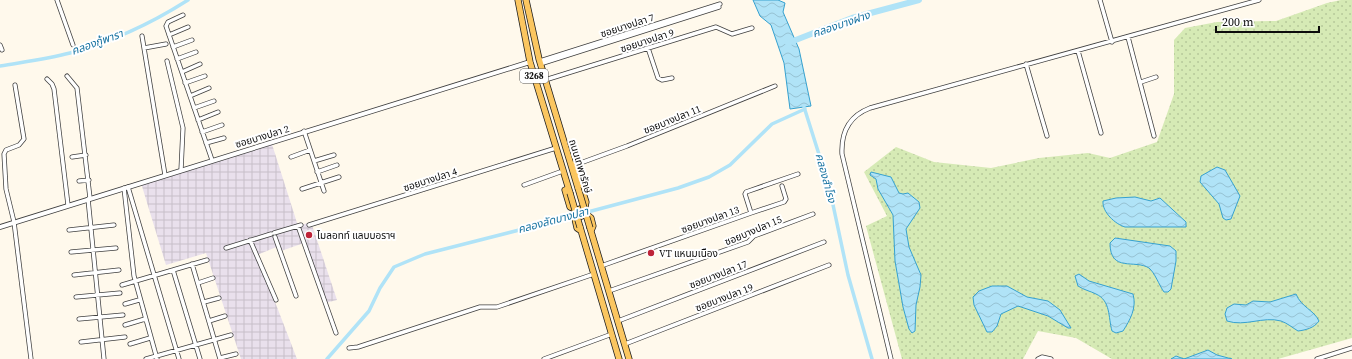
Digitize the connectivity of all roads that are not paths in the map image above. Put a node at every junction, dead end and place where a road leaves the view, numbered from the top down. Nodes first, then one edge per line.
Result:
1 (57, 0) edge
2 (518, 0) edge
3 (526, 0) edge
4 (1100, 0) edge
5 (1260, 0) edge
6 (719, 6) dead end
7 (183, 15) dead end
8 (188, 28) dead end
9 (752, 28) dead end
10 (169, 35) junction
11 (142, 36) dead end
12 (1128, 37) junction
13 (192, 40) dead end
14 (1112, 42) junction
15 (166, 44) dead end
16 (0, 45) edge
17 (73, 45) dead end
18 (173, 47) junction
19 (144, 48) junction
20 (648, 48) junction
21 (2, 50) dead end
22 (1078, 51) junction
23 (196, 52) dead end
24 (177, 59) junction
25 (167, 61) dead end
26 (530, 62) junction
27 (540, 62) junction
28 (200, 64) dead end
29 (1026, 64) junction
30 (182, 72) junction
31 (67, 76) dead end
32 (205, 76) dead end
33 (672, 78) dead end
34 (1156, 78) dead end
35 (47, 79) dead end
36 (546, 80) junction
37 (1141, 82) junction
38 (186, 83) junction
39 (15, 85) dead end
40 (775, 86) dead end
41 (209, 88) dead end
42 (190, 96) junction
43 (214, 101) dead end
44 (194, 108) junction
45 (218, 112) dead end
46 (198, 120) junction
47 (222, 126) dead end
48 (304, 131) junction
49 (202, 132) junction
50 (1101, 133) dead end
51 (1047, 136) dead end
52 (1154, 136) dead end
53 (224, 138) dead end
54 (206, 143) junction
55 (565, 144) junction
56 (556, 149) junction
57 (310, 150) junction
58 (86, 155) junction
59 (334, 155) dead end
60 (72, 157) dead end
61 (291, 157) dead end
62 (212, 160) junction
63 (314, 161) junction
64 (337, 165) dead end
65 (575, 165) junction
66 (181, 170) junction
67 (317, 172) junction
68 (560, 172) junction
69 (798, 174) dead end
70 (165, 175) junction
71 (340, 177) dead end
72 (89, 180) junction
73 (79, 181) dead end
74 (321, 182) junction
75 (524, 185) dead end
76 (782, 186) dead end
77 (126, 187) junction
78 (302, 189) dead end
79 (324, 191) dead end
80 (132, 198) junction
81 (89, 199) junction
82 (125, 200) junction
83 (68, 205) junction
84 (751, 213) junction
85 (813, 214) dead end
86 (14, 222) junction
87 (114, 225) dead end
88 (309, 225) dead end
89 (0, 227) edge
90 (91, 228) junction
91 (580, 229) junction
92 (69, 230) dead end
93 (590, 230) junction
94 (273, 235) junction
95 (250, 240) junction
96 (824, 242) dead end
97 (116, 248) dead end
98 (226, 248) dead end
99 (93, 250) junction
100 (71, 252) dead end
101 (207, 260) dead end
102 (192, 264) junction
103 (602, 266) junction
104 (829, 266) dead end
105 (119, 270) dead end
106 (173, 270) junction
107 (95, 273) junction
108 (74, 274) dead end
109 (594, 274) junction
110 (154, 276) junction
111 (213, 278) dead end
112 (135, 281) junction
113 (198, 283) junction
114 (122, 285) dead end
115 (609, 291) junction
116 (120, 292) dead end
117 (97, 295) junction
118 (296, 296) dead end
119 (76, 297) dead end
120 (219, 298) dead end
121 (139, 300) junction
122 (276, 300) dead end
123 (204, 302) junction
124 (125, 304) dead end
125 (123, 315) dead end
126 (225, 316) dead end
127 (100, 318) junction
128 (79, 319) dead end
129 (144, 319) junction
130 (209, 321) junction
131 (618, 321) junction
132 (125, 325) dead end
133 (336, 333) dead end
134 (612, 334) junction
135 (231, 335) dead end
136 (125, 337) dead end
137 (150, 338) junction
138 (102, 340) junction
139 (215, 340) junction
140 (81, 342) dead end
141 (130, 344) dead end
142 (625, 344) junction
143 (196, 345) junction
144 (349, 348) dead end
145 (1352, 348) edge
146 (176, 351) junction
147 (236, 354) dead end
148 (156, 358) edge
149 (31, 359) edge
150 (104, 359) edge
151 (146, 359) edge
152 (178, 359) edge
153 (200, 359) edge
154 (220, 359) edge
155 (544, 359) edge
156 (619, 359) edge
157 (629, 359) edge
158 (891, 359) edge
159 (1038, 359) edge
160 (1051, 359) edge
161 (1317, 359) edge

1 - 17 street
2 - 26 main road, ถนนเทพารักษ์ / 3268
3 - 27 main road, ถนนเทพารักษ์ / 3268
4 - 14 street
5 - 12 street
6 - 27 street, ซอยบางปลา 7
7 - 10 street
8 - 10 street
9 - 20 street, ซอยบางปลา 9
10 - 18 street
11 - 19 street
12 - 14 street
12 - 37 street
13 - 18 street
14 - 22 street
15 - 19 street
16 - 21 street
18 - 24 street
19 - 70 street
20 - 33 street
20 - 36 street, ซอยบางปลา 9
22 - 29 street
22 - 50 street
23 - 24 street
24 - 30 street
25 - 66 street
26 - 48 street, ซอยบางปลา 2
26 - 56 main road, ถนนเทพารักษ์ / 3268
27 - 36 main road, ถนนเทพารักษ์ / 3268
28 - 30 street
29 - 51 street
29 - 158 street
30 - 38 street
31 - 58 street
32 - 38 street
34 - 37 street
35 - 83 street
36 - 55 main road, ถนนเทพารักษ์ / 3268
37 - 52 street
38 - 42 street
39 - 86 street
40 - 65 street, ซอยบางปลา 11
41 - 42 street
42 - 44 street
43 - 44 street
44 - 46 street
45 - 46 street
46 - 49 street
47 - 49 street
48 - 57 street
48 - 62 street, ซอยบางปลา 2
49 - 54 street
53 - 54 street
54 - 62 street
55 - 65 main road
55 - 93 main road, ถนนเทพารักษ์ / 3268, bridge
56 - 68 main road
56 - 88 street, ซอยบางปลา 4
56 - 91 main road, ถนนเทพารักษ์ / 3268, bridge
57 - 61 street
57 - 63 street
58 - 60 street
58 - 72 street
59 - 63 street
62 - 66 street, ซอยบางปลา 2
63 - 67 street
64 - 67 street
65 - 68 main road
66 - 70 street, ซอยบางปลา 2
67 - 74 street
68 - 75 street
69 - 84 street, ซอยบางปลา 13
70 - 77 street, ซอยบางปลา 2
71 - 74 street
72 - 73 street
72 - 81 street
74 - 78 street
74 - 79 street
76 - 84 street
77 - 80 street
77 - 81 street, ซอยบางปลา 2
77 - 82 street
80 - 82 street
80 - 110 street
81 - 83 street, ซอยบางปลา 2
81 - 90 street
82 - 112 street
83 - 86 street, ซอยบางปลา 2
84 - 103 street, ซอยบางปลา 13
85 - 115 street, ซอยบางปลา 15
86 - 89 street, ซอยบางปลา 2
86 - 149 street
87 - 90 street
90 - 92 street
90 - 99 street
91 - 93 main road
91 - 109 main road, ถนนเทพารักษ์ / 3268
93 - 103 main road, ถนนเทพารักษ์ / 3268
94 - 95 street
94 - 118 street
94 - 133 street
95 - 98 street
95 - 122 street
96 - 131 street, ซอยบางปลา 17
97 - 99 street
99 - 100 street
99 - 107 street
101 - 102 street
102 - 106 street
102 - 113 street
103 - 115 main road, ถนนเทพารักษ์ / 3268
104 - 142 street, ซอยบางปลา 19
105 - 107 street
106 - 110 street
106 - 143 street
107 - 108 street
107 - 117 street
109 - 134 main road, ถนนเทพารักษ์ / 3268
109 - 144 street
110 - 112 street
110 - 146 street
111 - 113 street
112 - 114 street
112 - 121 street
113 - 123 street
115 - 131 main road, ถนนเทพารักษ์ / 3268
116 - 117 street
117 - 119 street
117 - 127 street
120 - 123 street
121 - 124 street
121 - 129 street
123 - 130 street
125 - 127 street
126 - 130 street
127 - 128 street
127 - 138 street
129 - 132 street
129 - 137 street
130 - 139 street
131 - 142 main road, ถนนเทพารักษ์ / 3268
134 - 155 street
134 - 156 main road, ถนนเทพารักษ์ / 3268
135 - 139 street
136 - 138 street
137 - 141 street
137 - 148 street
138 - 140 street
138 - 150 street
139 - 143 street
139 - 154 street
142 - 157 main road, ถนนเทพารักษ์ / 3268
143 - 146 street
143 - 153 street
145 - 161 street
146 - 148 street
146 - 152 street
147 - 154 street
148 - 151 street
159 - 160 street

